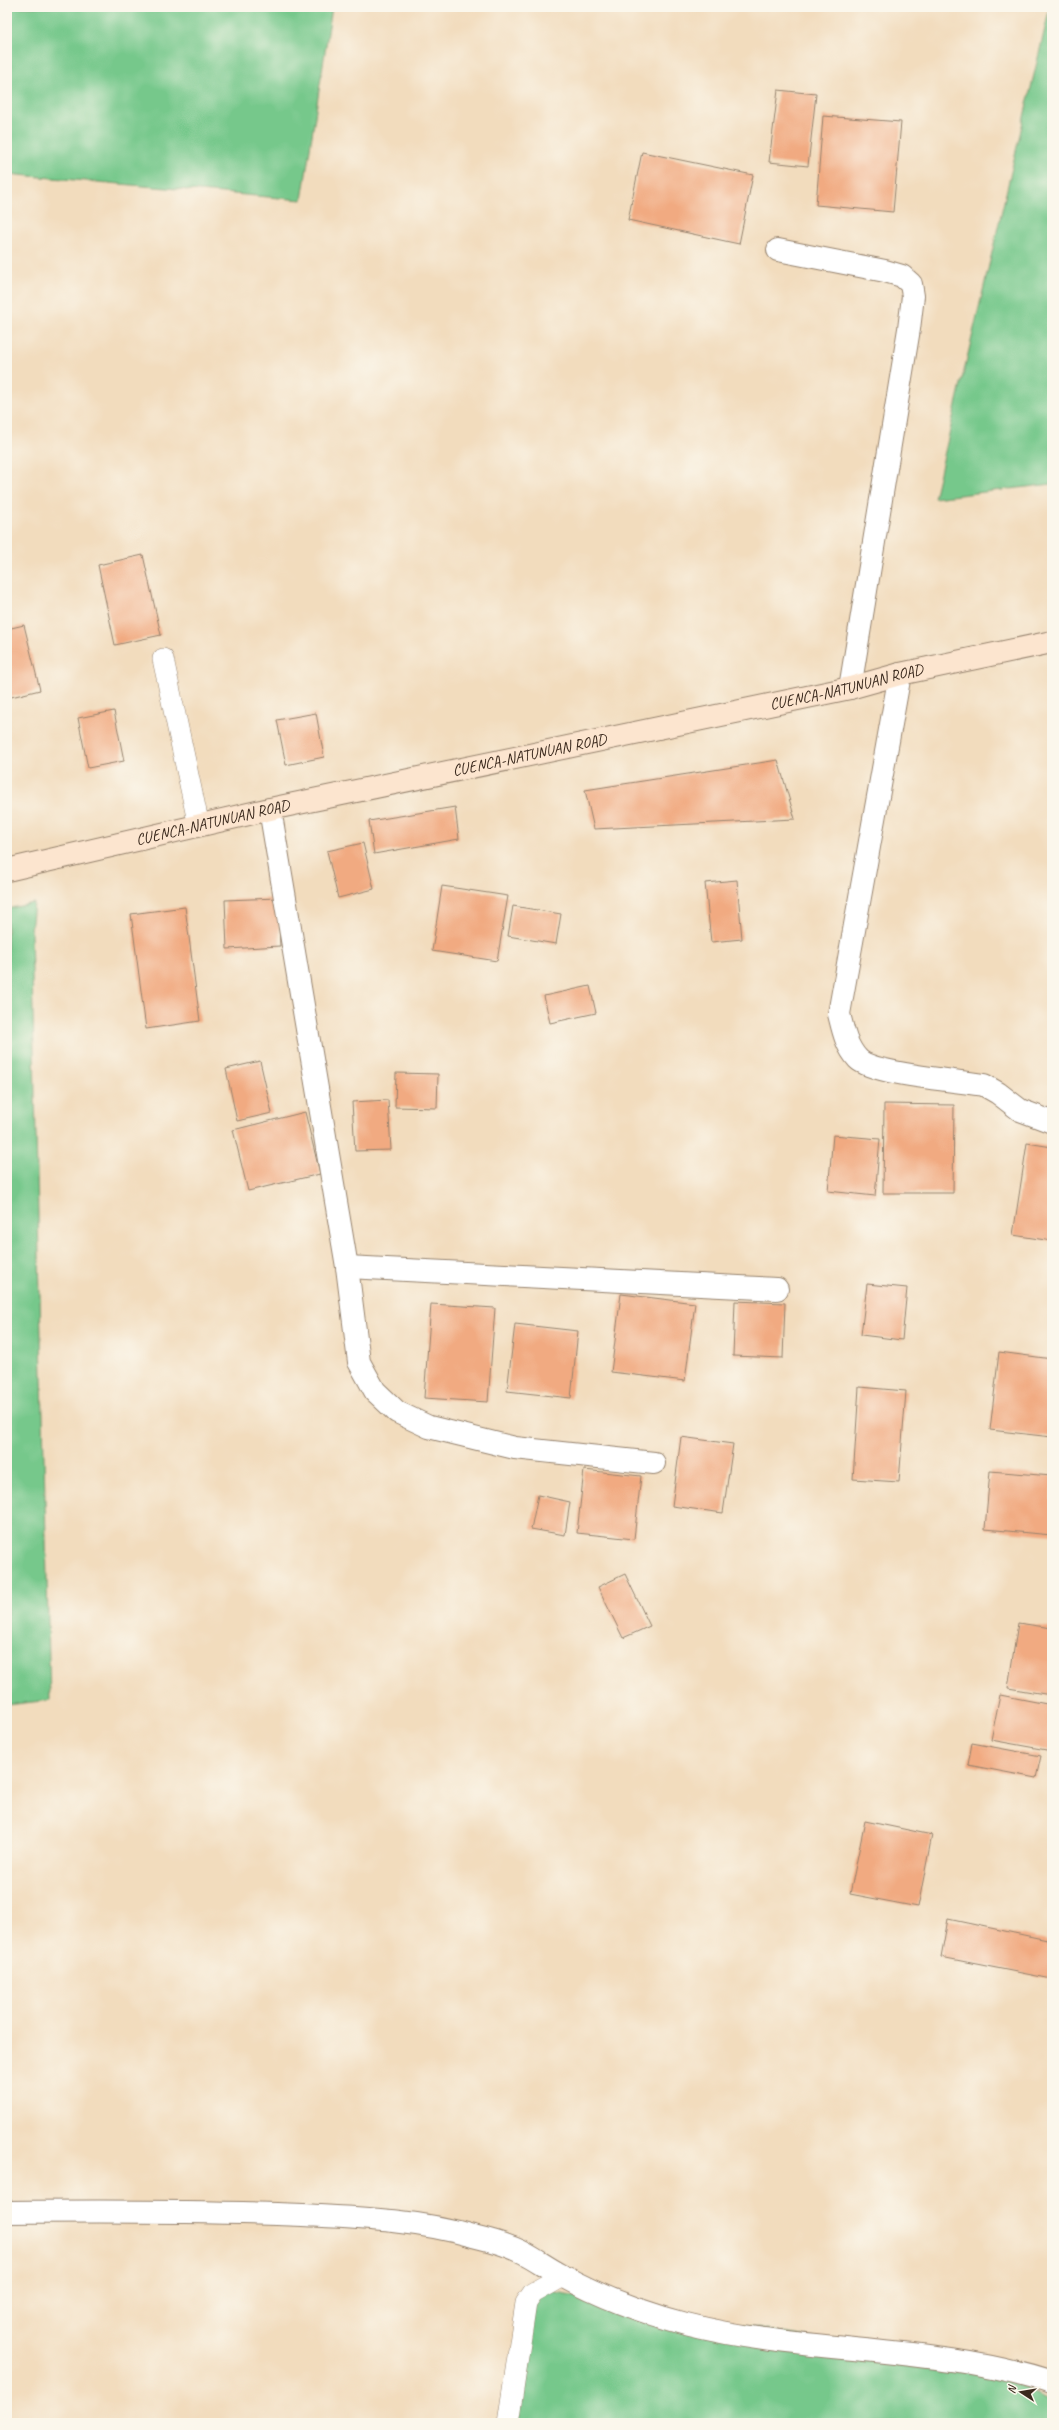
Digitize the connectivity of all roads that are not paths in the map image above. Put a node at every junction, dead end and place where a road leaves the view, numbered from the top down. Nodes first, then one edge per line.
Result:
1 (778, 250) dead end
2 (1052, 642) edge
3 (162, 659) dead end
4 (900, 674) junction
5 (850, 688) junction
6 (270, 809) junction
7 (199, 826) junction
8 (7, 870) edge
9 (1052, 1122) edge
10 (347, 1267) junction
11 (776, 1289) dead end
12 (654, 1463) dead end
13 (7, 2212) edge
14 (562, 2276) junction
15 (1052, 2383) edge
16 (508, 2423) edge

1 - 5 street
2 - 4 main road, CUENCA-NATUNUAN ROAD
3 - 7 lane
4 - 5 main road, CUENCA-NATUNUAN ROAD
4 - 9 street
5 - 6 main road, CUENCA-NATUNUAN ROAD
6 - 7 main road, CUENCA-NATUNUAN ROAD
6 - 10 street
7 - 8 main road, CUENCA-NATUNUAN ROAD
10 - 11 street
10 - 12 street
13 - 14 street
14 - 15 street
14 - 16 lane

